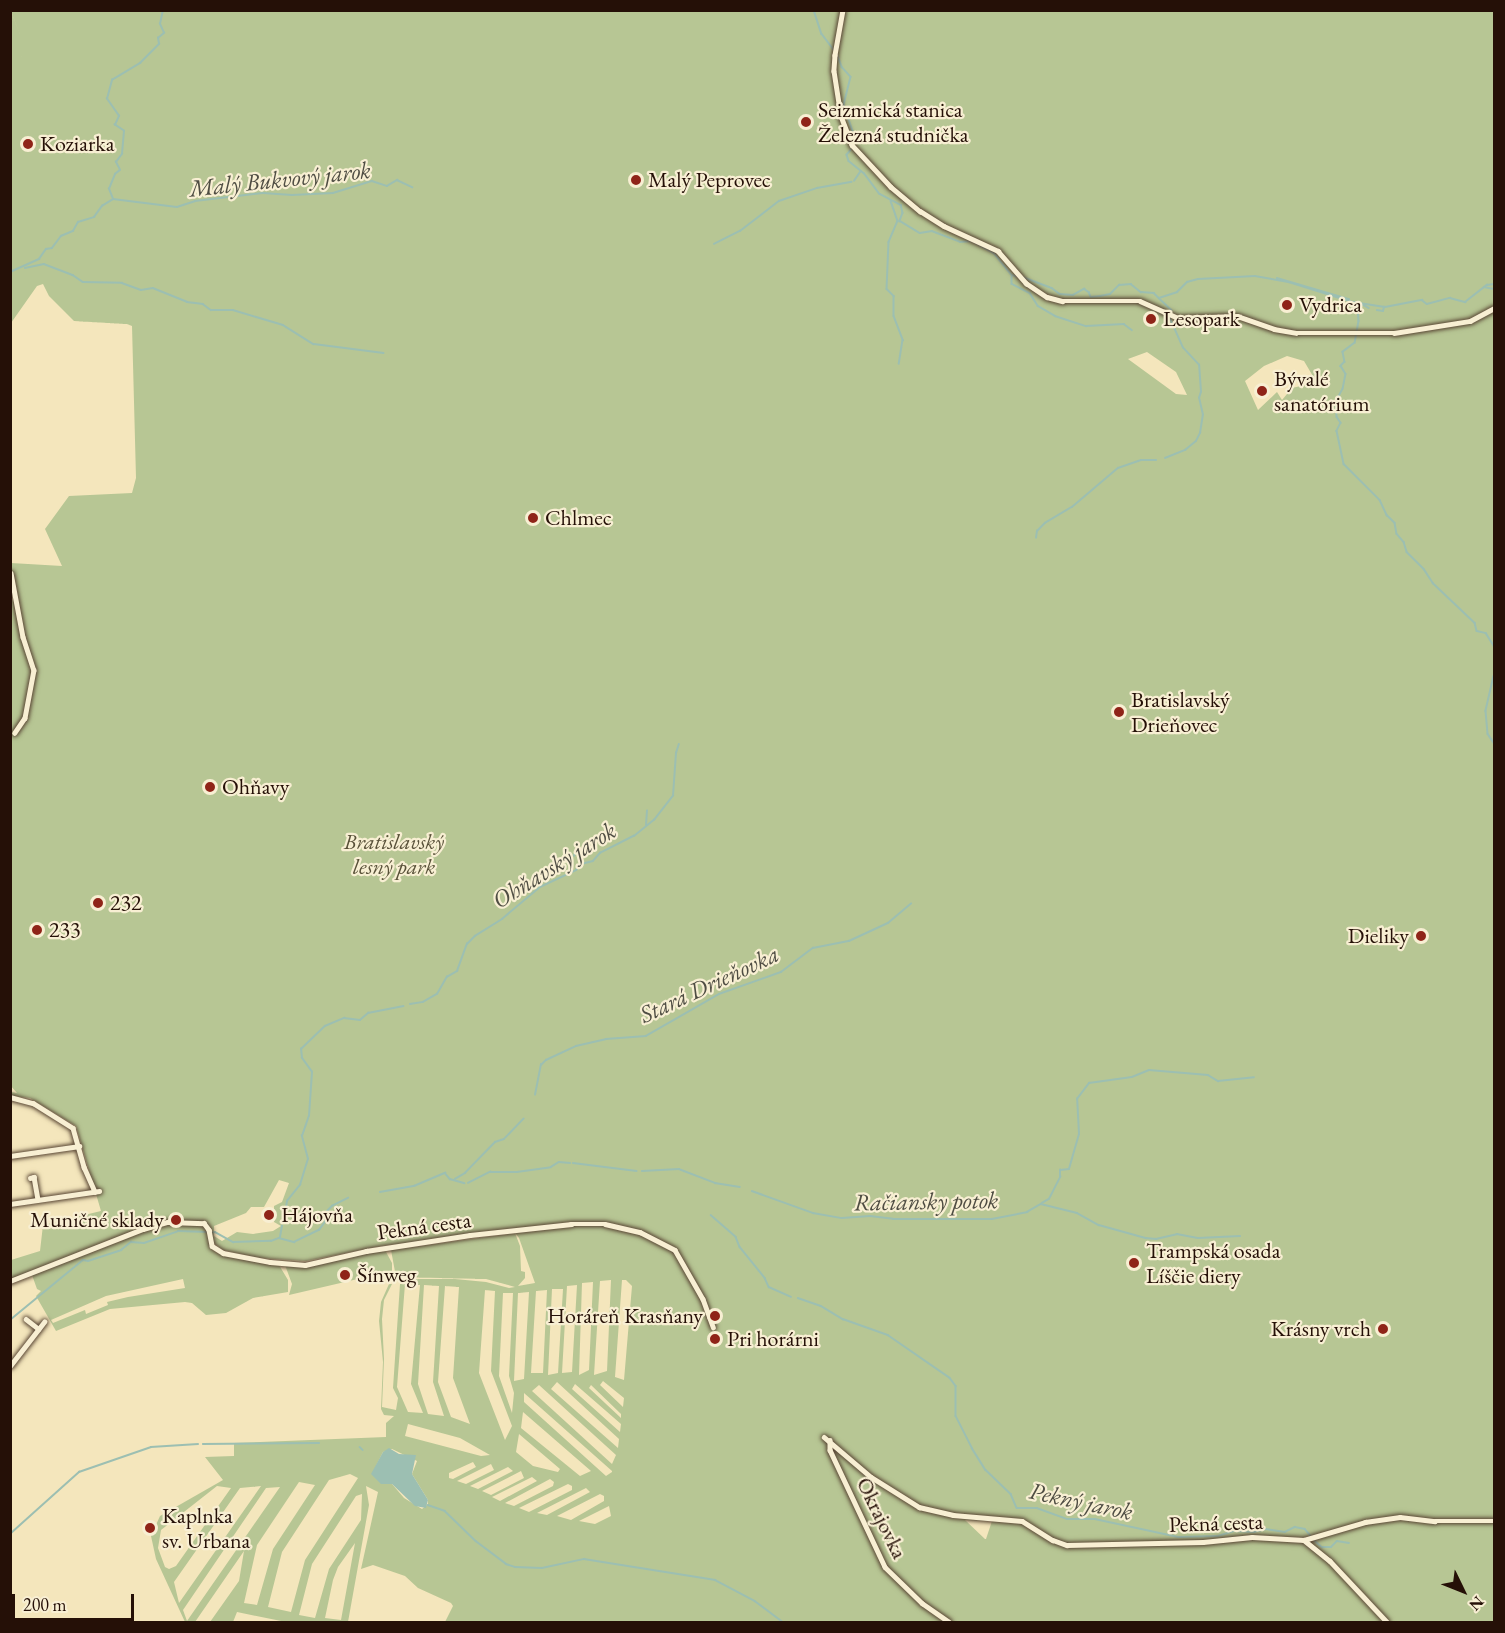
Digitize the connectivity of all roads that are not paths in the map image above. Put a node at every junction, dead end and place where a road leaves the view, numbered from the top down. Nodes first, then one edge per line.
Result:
1 (843, 10) edge
2 (1494, 308) edge
3 (11, 573) edge
4 (21, 576) dead end
5 (15, 732) dead end
6 (10, 1097) edge
7 (79, 1146) junction
8 (10, 1156) edge
9 (30, 1178) dead end
10 (38, 1200) junction
11 (10, 1204) edge
12 (10, 1281) edge
13 (26, 1319) dead end
14 (44, 1322) dead end
15 (713, 1327) dead end
16 (39, 1329) junction
17 (10, 1366) edge
18 (824, 1437) dead end
19 (830, 1440) junction
20 (1494, 1521) edge
21 (1304, 1540) junction
22 (949, 1623) edge
23 (1387, 1623) edge

1 - 2 street
3 - 4 street
3 - 5 street
6 - 7 street
7 - 8 street
7 - 10 street
9 - 10 street
10 - 11 street
12 - 15 street, Pekná cesta
13 - 16 street
14 - 16 street
16 - 17 street
18 - 19 street, Pekná cesta
19 - 21 street, Pekná cesta
19 - 22 street, Okrajovka
20 - 21 street, Pekná cesta
21 - 23 street

